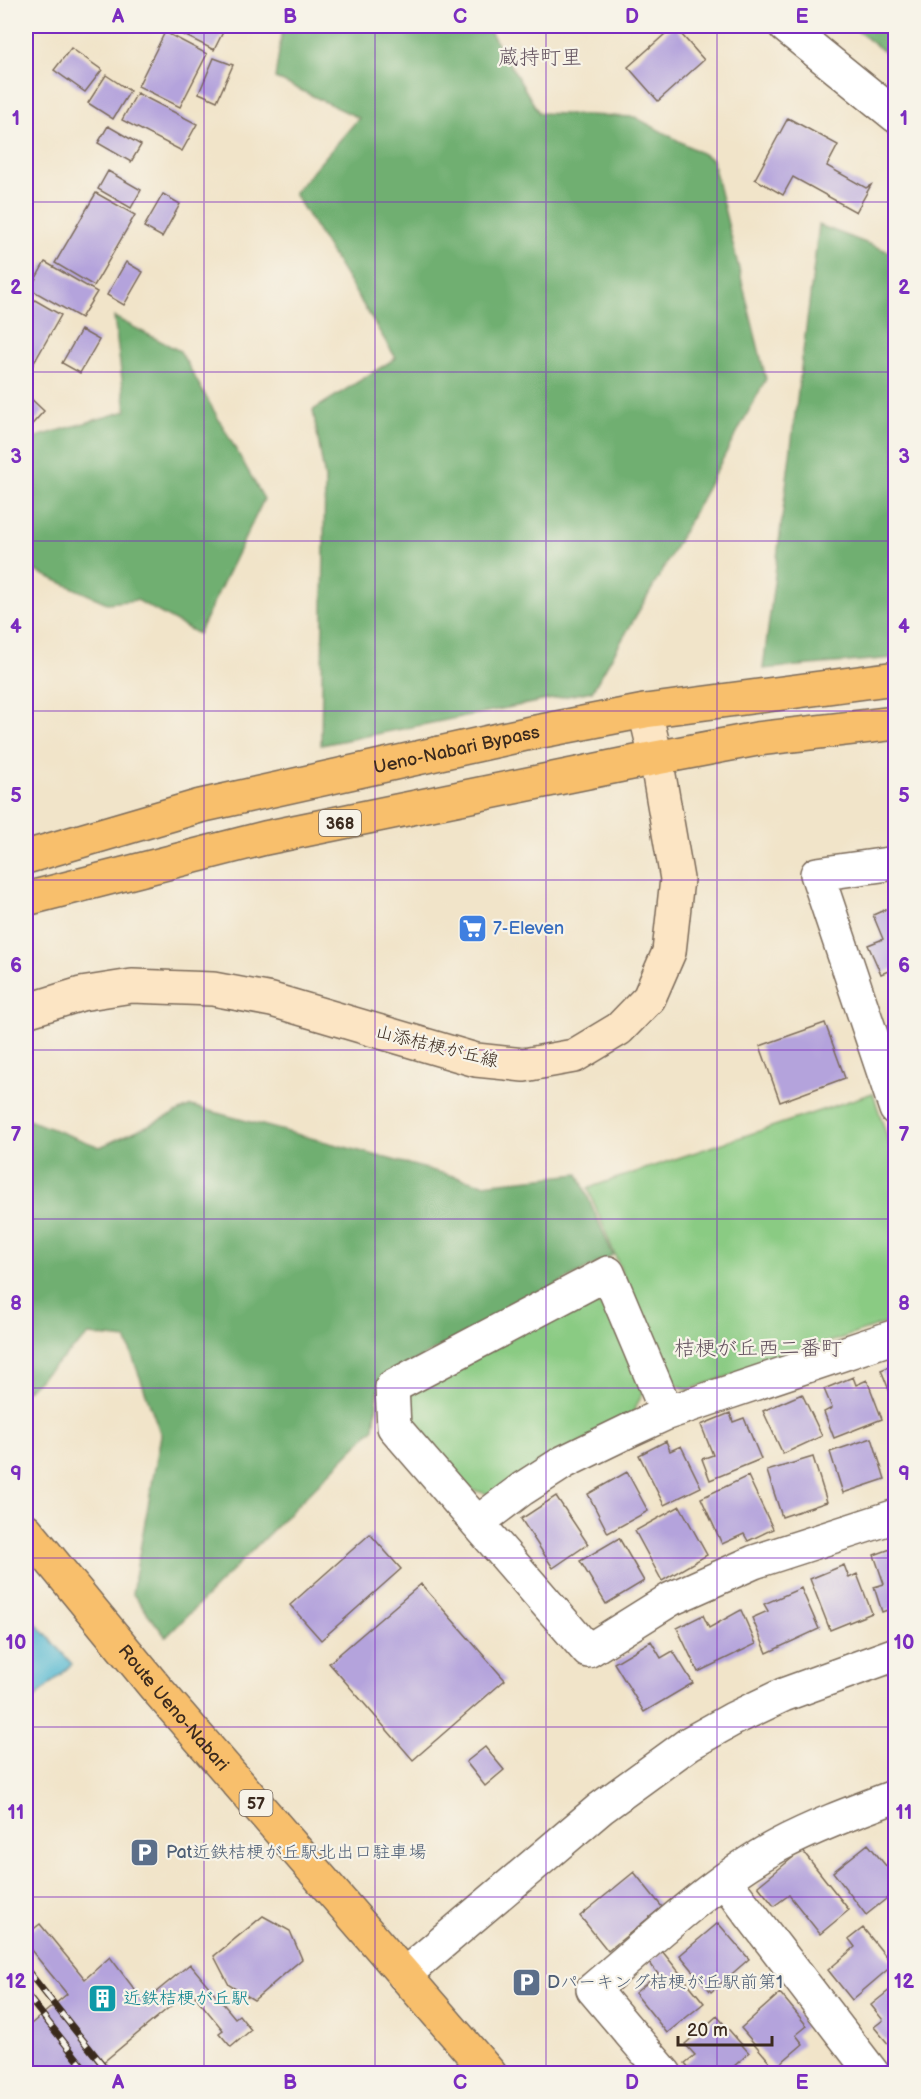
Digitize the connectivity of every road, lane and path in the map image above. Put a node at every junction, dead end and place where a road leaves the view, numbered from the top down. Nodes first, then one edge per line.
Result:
1 (785, 26) edge
2 (896, 116) edge
3 (896, 678) edge
4 (645, 711) junction
5 (896, 723) edge
6 (656, 758) junction
7 (26, 857) edge
8 (896, 863) edge
9 (26, 899) edge
10 (26, 1011) edge
11 (896, 1109) edge
12 (896, 1336) edge
13 (667, 1413) junction
14 (896, 1516) edge
15 (477, 1523) junction
16 (26, 1530) edge
17 (896, 1653) edge
18 (891, 1806) edge
19 (724, 1880) junction
20 (404, 1976) junction
21 (490, 2073) edge
22 (665, 2073) edge
23 (873, 2073) edge

1 - 2 street
3 - 4 main road, Ueno-Nabari Bypass
4 - 6 main road, 山添桔梗が丘線
4 - 7 main road, Ueno-Nabari Bypass
5 - 6 main road, 368
6 - 9 main road, 368
6 - 10 main road, 山添桔梗が丘線
8 - 11 street
12 - 13 street
13 - 15 street
13 - 15 street
14 - 15 street
16 - 20 main road, Route Ueno-Nabari / 57
17 - 20 street
18 - 19 street
19 - 22 street
19 - 23 street
20 - 21 main road, Route Ueno-Nabari / 57

